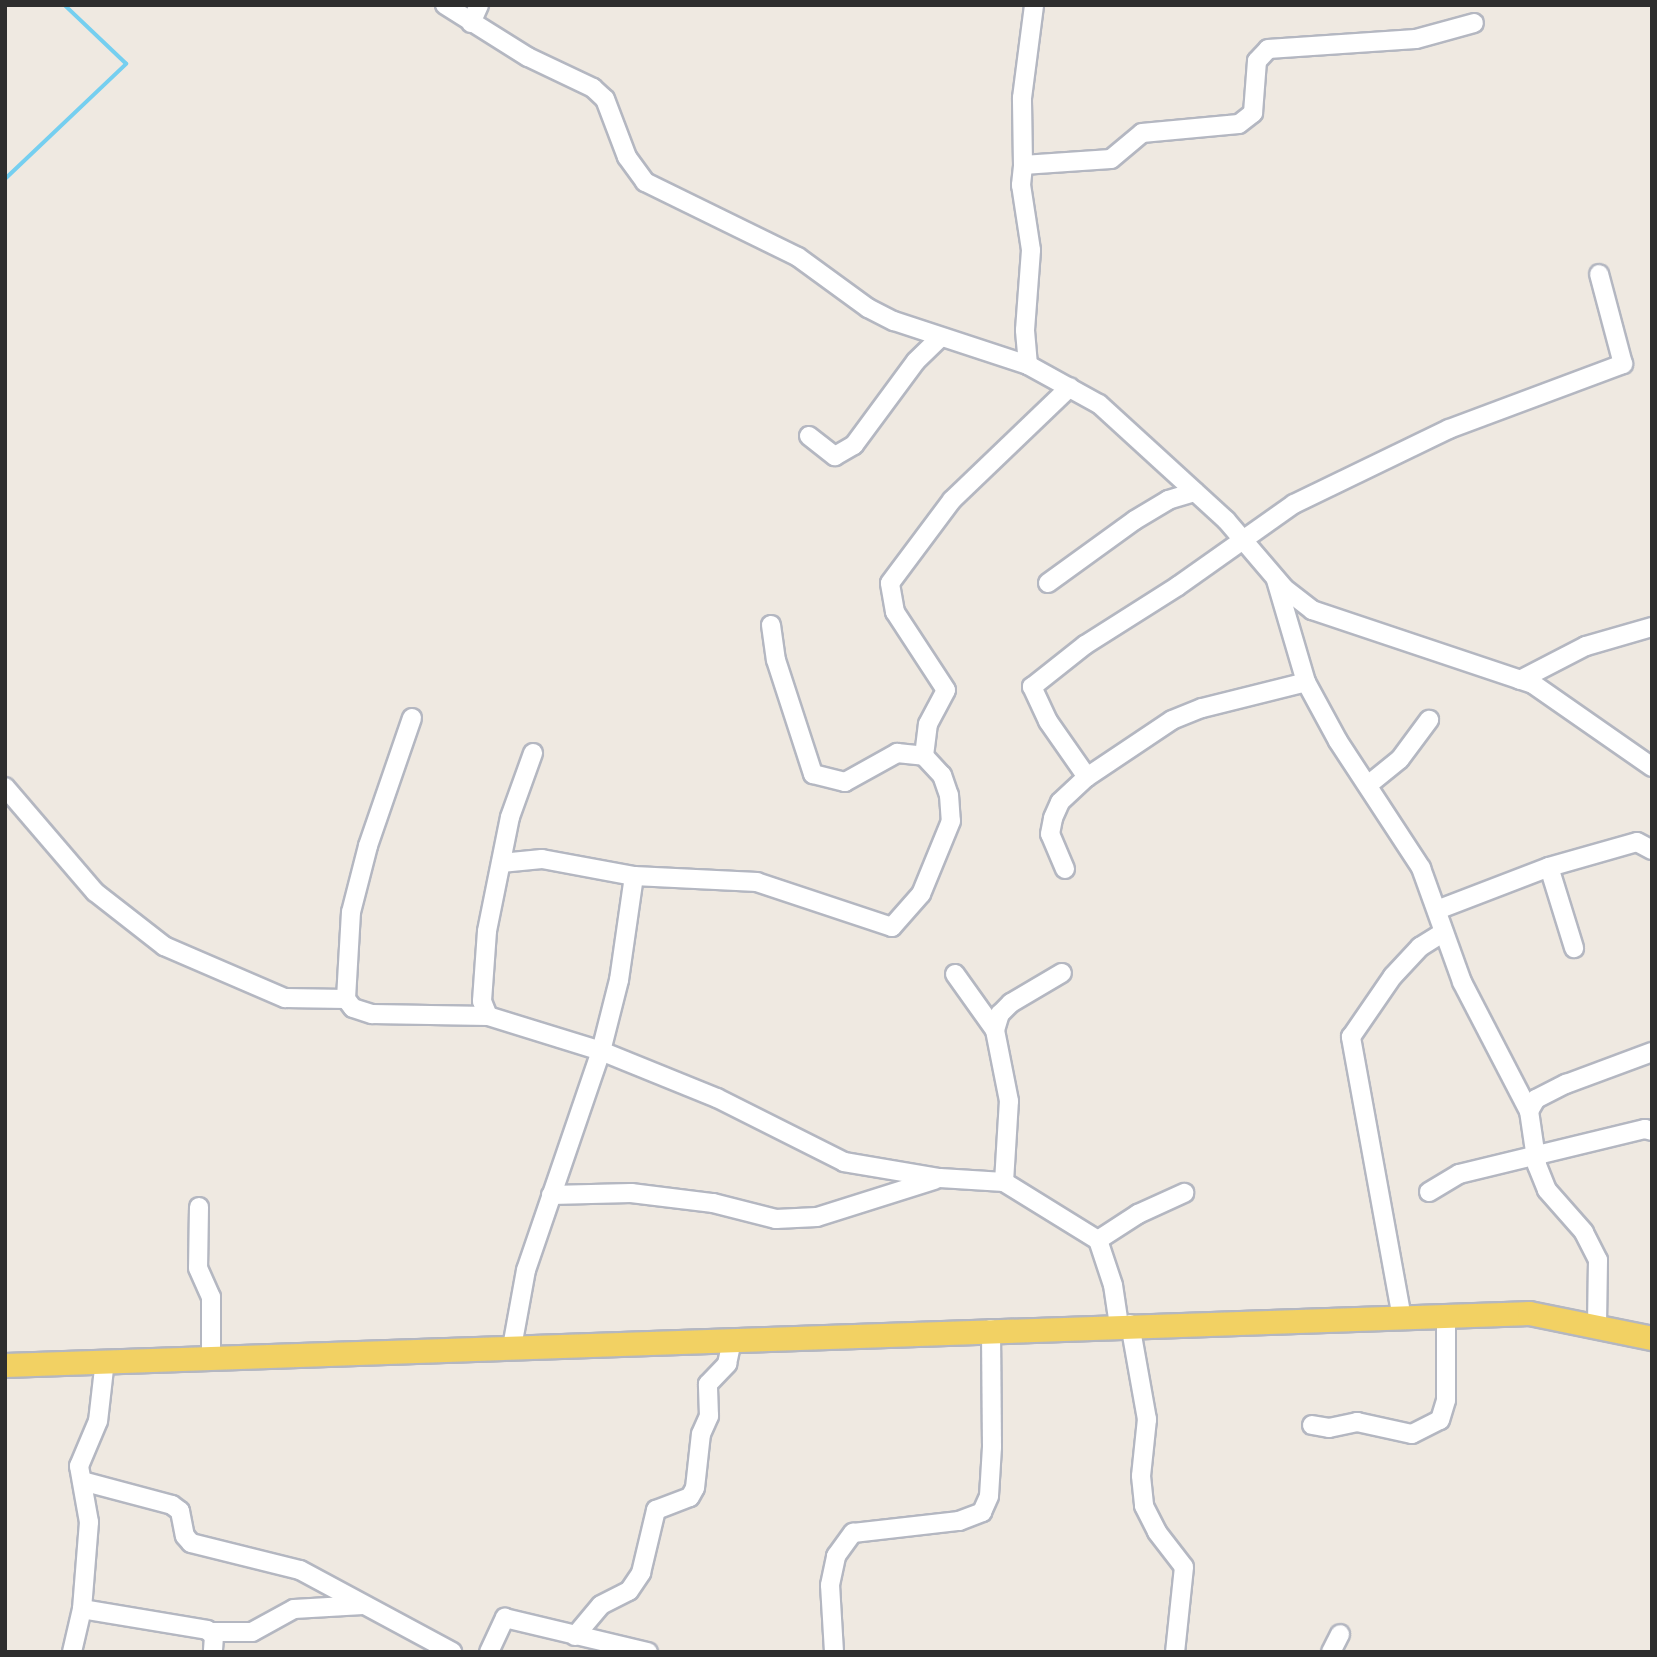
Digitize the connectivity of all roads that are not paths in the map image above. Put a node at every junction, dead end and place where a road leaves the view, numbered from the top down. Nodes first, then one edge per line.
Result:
1 (445, 5) edge
2 (479, 5) edge
3 (1034, 5) edge
4 (471, 23) junction
5 (1474, 23) dead end
6 (1023, 165) junction
7 (1599, 274) dead end
8 (940, 338) junction
9 (1028, 365) junction
10 (1070, 387) junction
11 (809, 436) dead end
12 (1195, 492) junction
13 (1240, 538) junction
14 (1275, 577) junction
15 (1048, 583) dead end
16 (771, 625) dead end
17 (1652, 627) edge
18 (1520, 680) junction
19 (1306, 682) junction
20 (411, 718) dead end
21 (1429, 720) dead end
22 (533, 753) dead end
23 (924, 756) junction
24 (1652, 767) edge
25 (1087, 777) junction
26 (1368, 785) junction
27 (5, 787) edge
28 (1652, 850) edge
29 (501, 863) junction
30 (1549, 867) junction
31 (1065, 869) dead end
32 (634, 876) junction
33 (1437, 910) junction
34 (1444, 932) junction
35 (1574, 948) dead end
36 (1062, 973) dead end
37 (956, 974) dead end
38 (346, 999) junction
39 (488, 1016) junction
40 (995, 1030) junction
41 (601, 1051) junction
42 (1651, 1058) edge
43 (1529, 1111) junction
44 (1651, 1130) edge
45 (1536, 1156) junction
46 (940, 1178) junction
47 (1004, 1182) junction
48 (1429, 1192) dead end
49 (1184, 1193) dead end
50 (551, 1195) junction
51 (199, 1207) dead end
52 (1098, 1240) junction
53 (1446, 1317) junction
54 (1402, 1318) junction
55 (1124, 1324) junction
56 (1597, 1324) junction
57 (991, 1329) junction
58 (1652, 1339) edge
59 (732, 1340) junction
60 (512, 1348) junction
61 (211, 1356) junction
62 (105, 1360) junction
63 (5, 1365) edge
64 (1312, 1425) dead end
65 (82, 1481) junction
66 (363, 1605) junction
67 (82, 1609) junction
68 (211, 1632) junction
69 (1340, 1634) dead end
70 (575, 1636) junction
71 (72, 1652) edge
72 (213, 1652) edge
73 (452, 1652) edge
74 (489, 1652) edge
75 (648, 1652) edge
76 (834, 1652) edge
77 (1175, 1652) edge
78 (1331, 1652) edge

1 - 4 street
2 - 4 street
3 - 6 street
4 - 8 street
5 - 6 street
6 - 9 street
7 - 13 street
8 - 9 street
8 - 11 street
9 - 10 street
10 - 12 street
10 - 23 street
12 - 13 street
12 - 15 street
13 - 14 street
13 - 25 street
14 - 18 street
14 - 19 street
16 - 23 street
17 - 18 street
18 - 24 street
19 - 25 street
19 - 26 street
20 - 38 street
21 - 26 street
22 - 29 street
23 - 32 street
25 - 31 street
26 - 33 street
27 - 38 street
28 - 30 street
29 - 32 street
29 - 39 street
30 - 33 street
30 - 35 street
32 - 41 street
33 - 34 street
34 - 43 street
34 - 54 street
36 - 40 street
37 - 40 street
38 - 39 street
39 - 41 street
40 - 47 street
41 - 46 street
41 - 50 street
42 - 43 street
43 - 45 street
44 - 45 street
45 - 48 street
45 - 56 street
46 - 47 street
46 - 50 street
47 - 52 street
49 - 52 street
50 - 60 street
51 - 61 street
52 - 55 street
53 - 54 main road
53 - 56 main road
53 - 64 street
54 - 55 main road
55 - 57 main road
55 - 77 street
56 - 58 main road
57 - 59 main road
57 - 76 street
59 - 60 main road
59 - 70 street
60 - 61 main road
61 - 62 main road
62 - 63 main road
62 - 65 street
65 - 66 street
65 - 67 street
66 - 68 street
66 - 73 street
67 - 68 street
67 - 71 street
68 - 72 street
69 - 78 street
70 - 74 street
70 - 75 street

